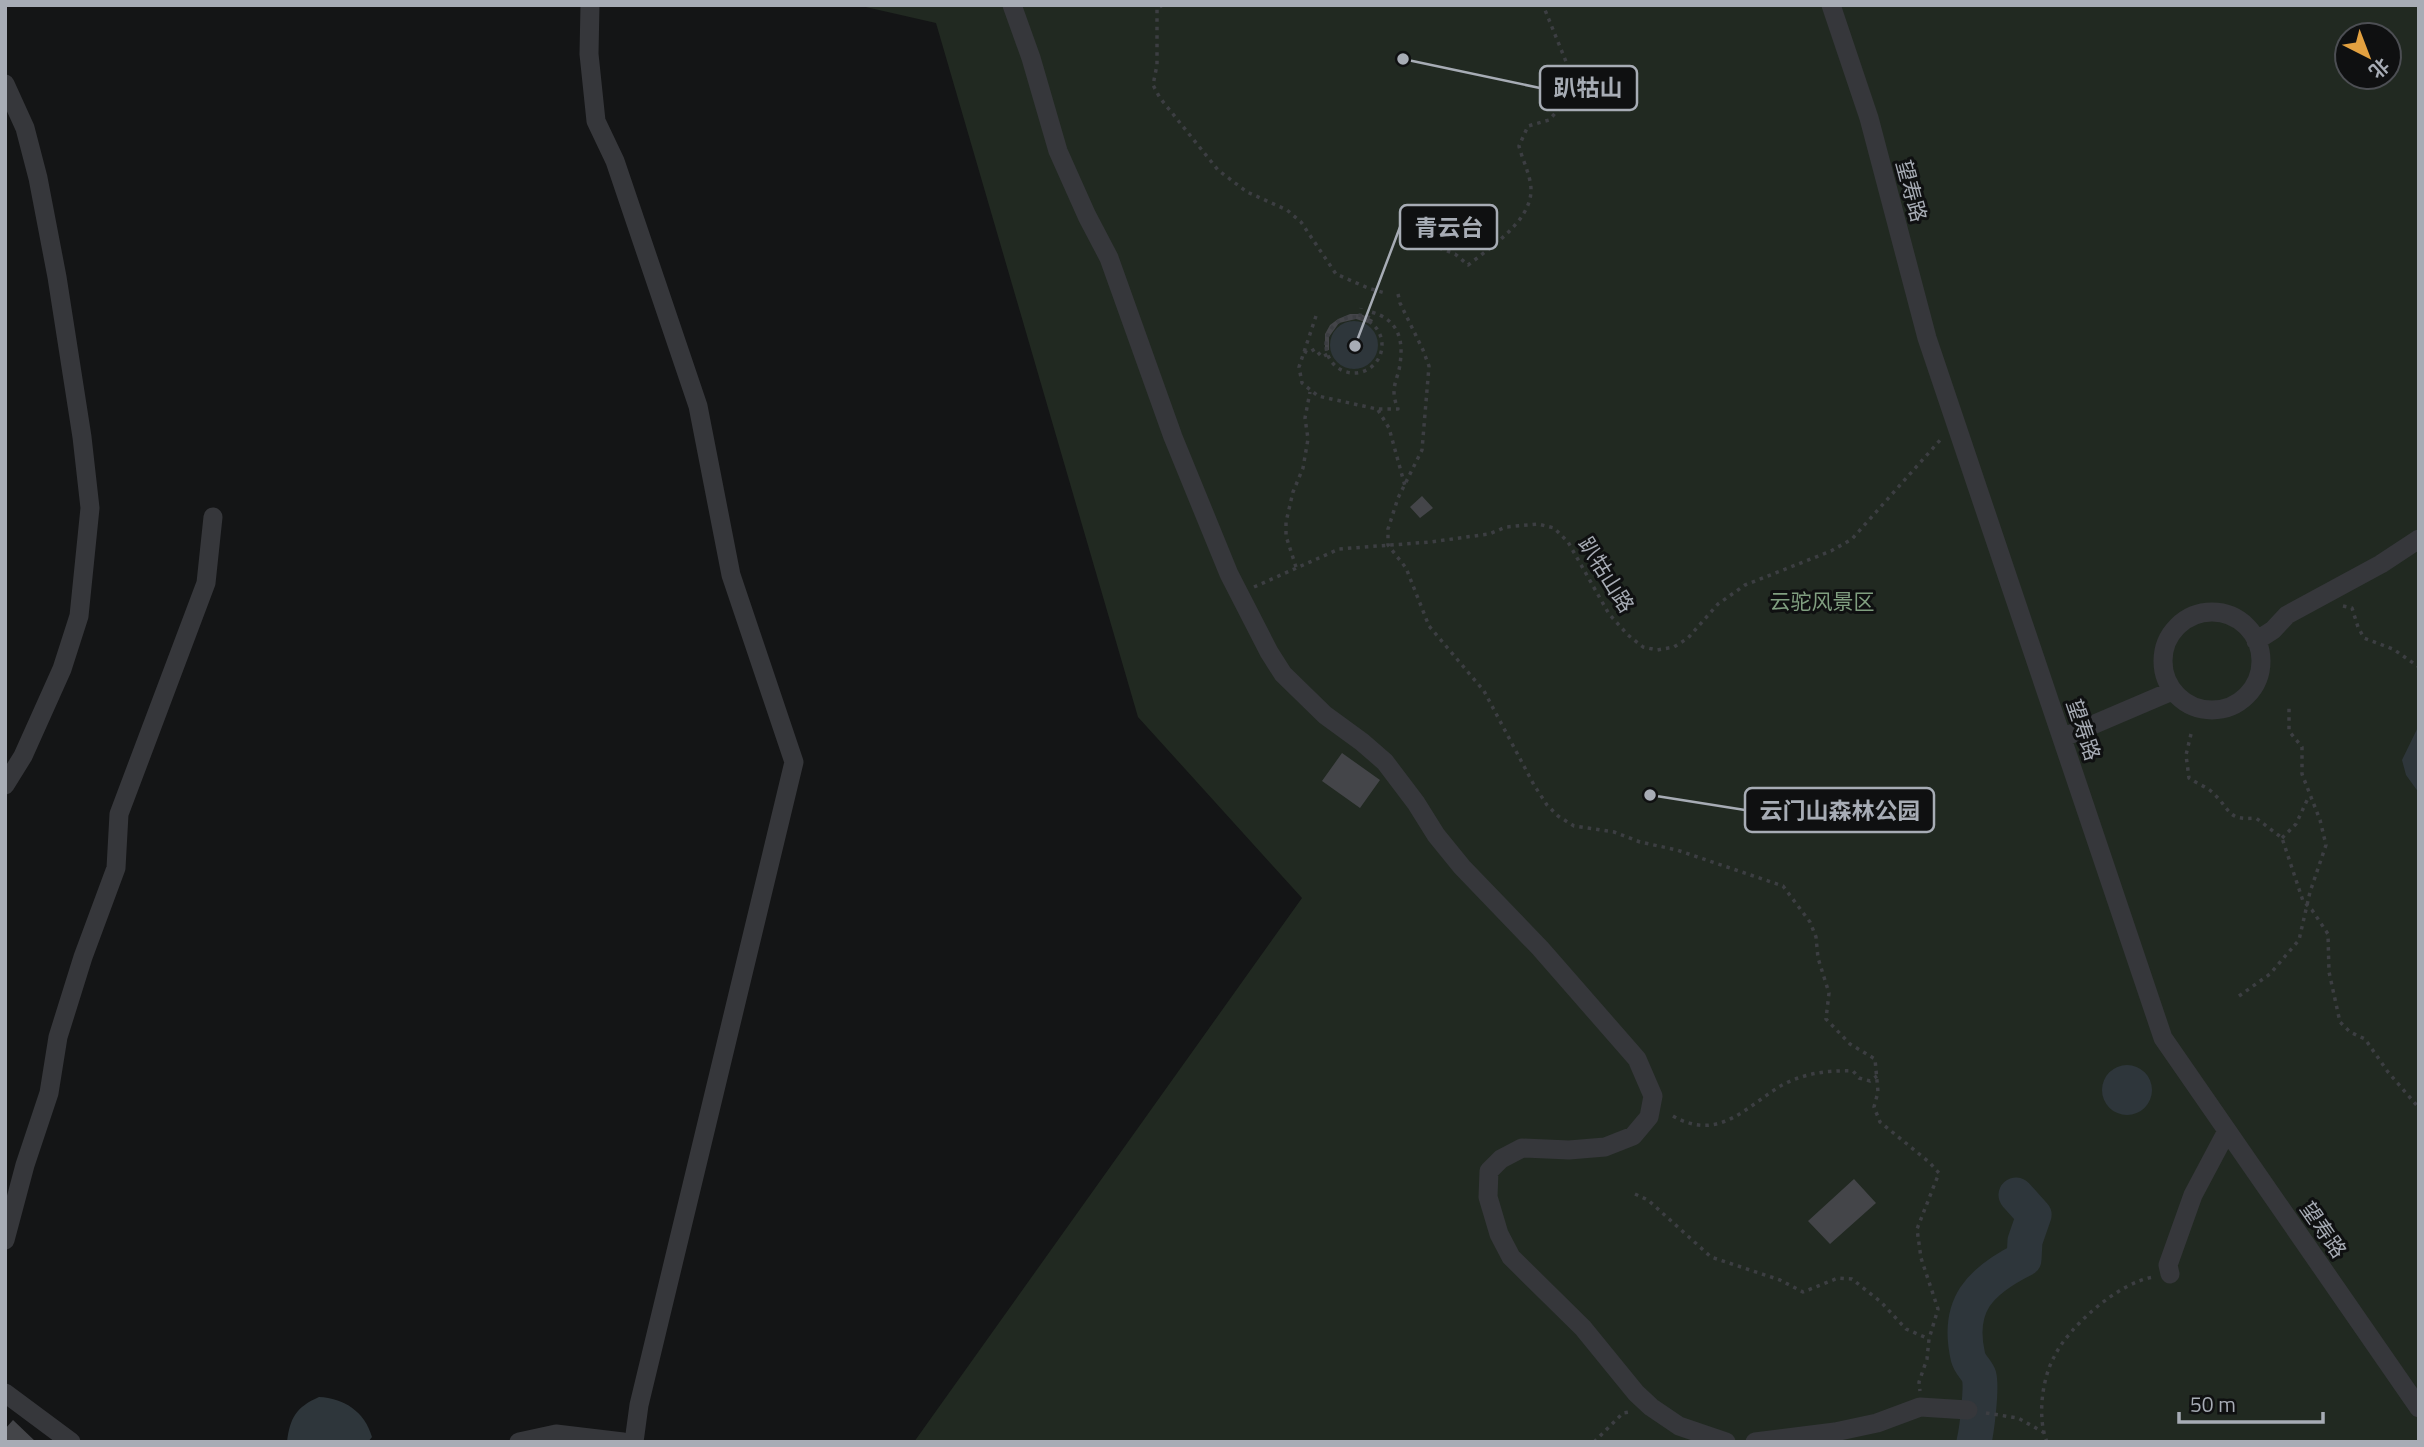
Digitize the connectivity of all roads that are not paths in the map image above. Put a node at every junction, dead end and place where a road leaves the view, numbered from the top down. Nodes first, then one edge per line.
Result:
1 (590, 5) edge
2 (1012, 5) edge
3 (1831, 5) edge
4 (5, 84) edge
5 (213, 517) dead end
6 (2419, 540) edge
7 (2256, 641) junction
8 (2172, 691) junction
9 (2062, 738) junction
10 (5, 785) edge
11 (2227, 1131) junction
12 (5, 1240) edge
13 (2170, 1275) road end
14 (5, 1393) edge
15 (2419, 1408) edge
16 (1968, 1410) dead end
17 (71, 1442) edge
18 (519, 1442) edge
19 (623, 1442) edge
20 (634, 1442) edge
21 (1726, 1442) edge
22 (1755, 1442) edge

1 - 20 street
2 - 21 street
3 - 9 street, 望寿路
4 - 10 street
5 - 12 street
6 - 7 street
7 - 8 street
7 - 8 street
8 - 9 street
9 - 11 street, 望寿路
11 - 13 street
11 - 15 street, 望寿路
14 - 17 street
16 - 22 street
18 - 19 street

